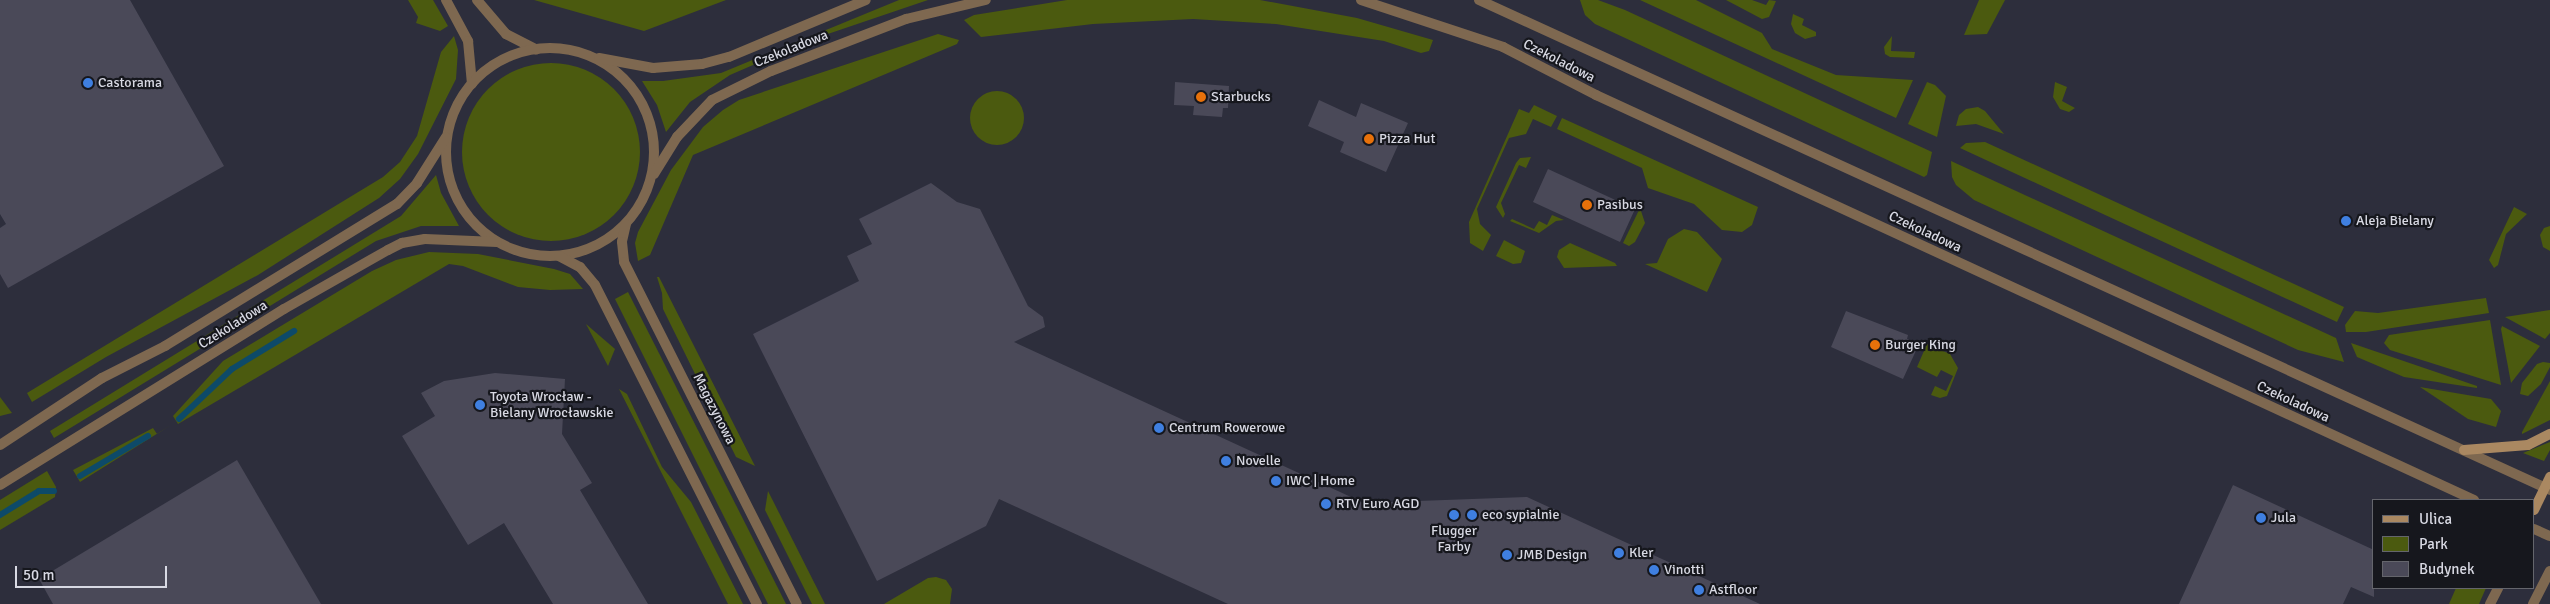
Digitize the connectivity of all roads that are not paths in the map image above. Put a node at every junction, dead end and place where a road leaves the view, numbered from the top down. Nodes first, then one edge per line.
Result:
1 (446, 0) edge
2 (477, 0) edge
3 (866, 0) edge
4 (986, 0) edge
5 (1360, 0) edge
6 (1479, 0) edge
7 (537, 49) junction
8 (586, 55) junction
9 (472, 84) junction
10 (448, 134) junction
11 (648, 187) junction
12 (626, 223) junction
13 (498, 242) junction
14 (558, 256) junction
15 (2550, 434) edge
16 (0, 445) edge
17 (2464, 450) junction
18 (2550, 477) edge
19 (0, 485) edge
20 (2547, 489) edge
21 (2472, 499) edge
22 (2535, 508) edge
23 (2535, 529) edge
24 (2550, 536) edge
25 (2550, 571) edge
26 (2498, 589) edge
27 (757, 604) edge
28 (797, 604) edge
29 (2490, 604) edge
30 (2533, 604) edge

1 - 9 street
2 - 7 street
3 - 8 street, Czekoladowa
4 - 11 street, Czekoladowa
5 - 21 street, Czekoladowa
6 - 17 street, Czekoladowa
7 - 8 street, Czekoladowa
7 - 9 street
8 - 11 street
9 - 10 street
10 - 13 street
10 - 16 street, Czekoladowa
11 - 12 street, Czekoladowa
12 - 14 street
12 - 28 street, Magazynowa
13 - 14 street
13 - 19 street, Czekoladowa
14 - 27 street
15 - 17 street
17 - 20 street, Czekoladowa
18 - 20 street
20 - 22 street
23 - 24 street
25 - 30 street
26 - 29 street

